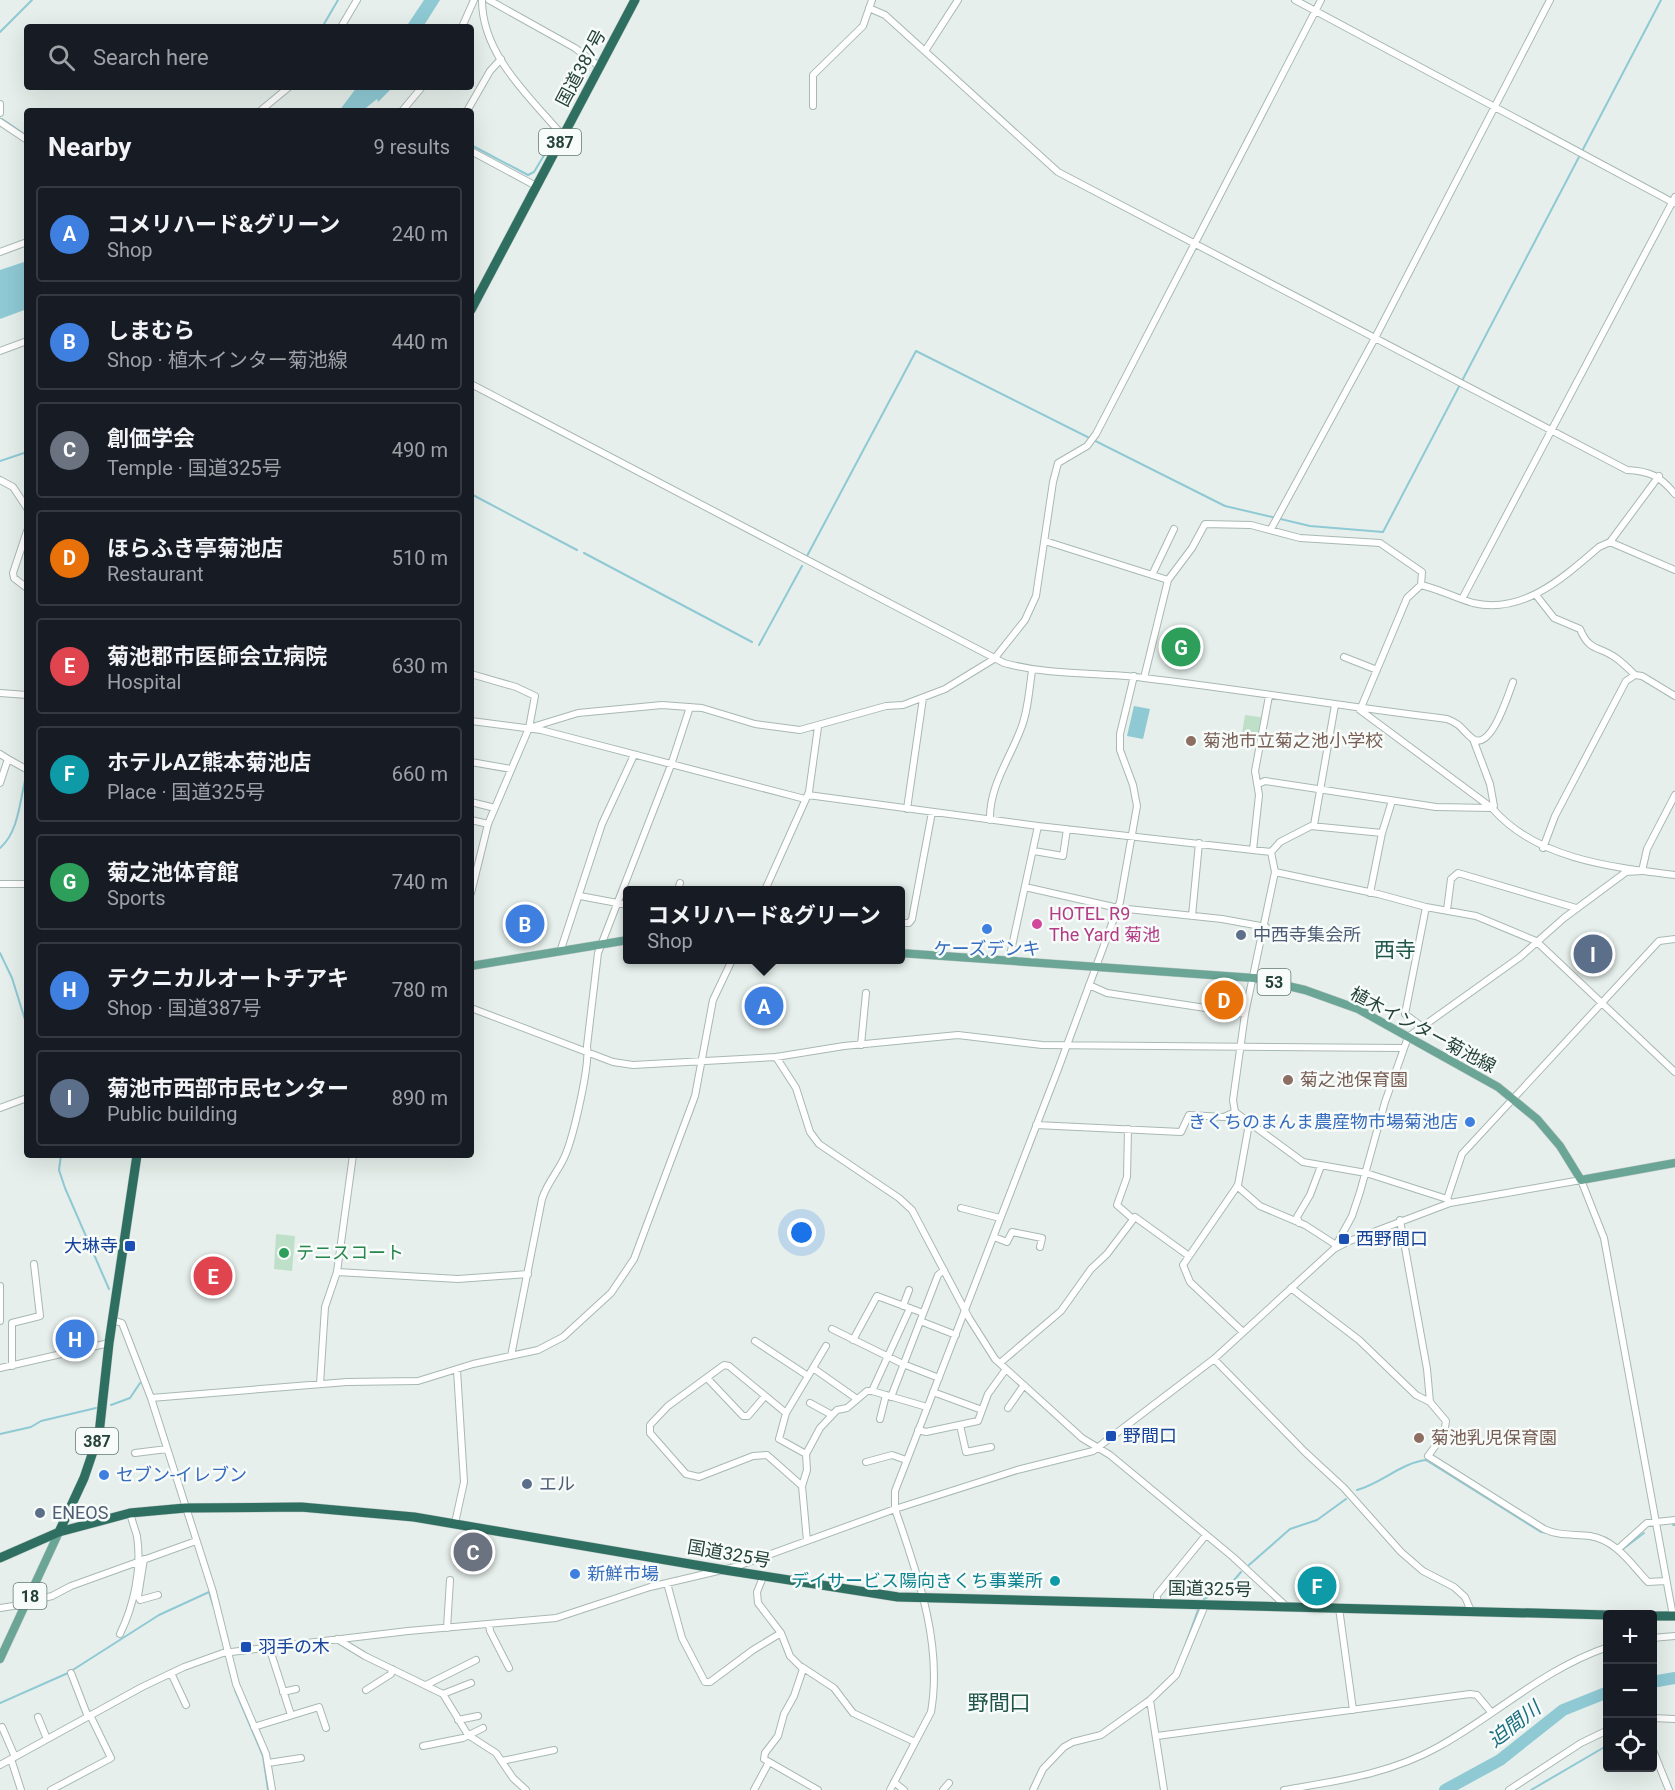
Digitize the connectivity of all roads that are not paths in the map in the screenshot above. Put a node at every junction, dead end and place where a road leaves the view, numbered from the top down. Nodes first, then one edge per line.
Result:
1 (357, 0) edge
2 (474, 0) edge
3 (482, 0) edge
4 (489, 0) edge
5 (635, 0) edge
6 (872, 0) edge
7 (958, 0) edge
8 (1295, 0) edge
9 (1321, 0) edge
10 (1550, 0) edge
11 (869, 8) junction
12 (1317, 11) junction
13 (343, 24) edge
14 (463, 24) edge
15 (925, 51) junction
16 (501, 59) junction
17 (600, 67) junction
18 (285, 90) edge
19 (420, 90) edge
20 (0, 104) edge
21 (1495, 105) junction
22 (813, 106) dead end
23 (264, 108) edge
24 (404, 108) edge
25 (469, 108) edge
26 (0, 113) edge
27 (0, 122) edge
28 (563, 136) junction
29 (24, 138) edge
30 (474, 154) edge
31 (536, 186) junction
32 (1674, 201) edge
33 (24, 243) edge
34 (1196, 245) junction
35 (0, 252) edge
36 (474, 304) edge
37 (1375, 338) junction
38 (24, 342) edge
39 (0, 351) edge
40 (474, 386) edge
41 (1551, 431) junction
42 (1659, 476) junction
43 (0, 480) edge
44 (1675, 494) edge
45 (24, 503) edge
46 (1174, 529) dead end
47 (1271, 529) junction
48 (24, 540) edge
49 (1045, 541) junction
50 (1610, 542) junction
51 (1675, 570) edge
52 (1152, 575) junction
53 (1168, 580) junction
54 (1421, 585) junction
55 (24, 586) edge
56 (1536, 595) junction
57 (1462, 598) junction
58 (1344, 657) dead end
59 (994, 659) junction
60 (1377, 670) junction
61 (1032, 671) junction
62 (474, 675) edge
63 (1635, 675) junction
64 (1134, 676) junction
65 (1144, 678) junction
66 (1513, 682) dead end
67 (0, 693) edge
68 (24, 695) edge
69 (1269, 696) junction
70 (1675, 696) edge
71 (923, 698) junction
72 (1335, 705) junction
73 (690, 707) junction
74 (1360, 710) junction
75 (474, 722) edge
76 (818, 727) junction
77 (529, 728) junction
78 (1473, 739) junction
79 (0, 754) edge
80 (634, 755) junction
81 (8, 759) junction
82 (474, 763) edge
83 (670, 765) junction
84 (24, 768) edge
85 (511, 769) junction
86 (0, 783) edge
87 (1258, 783) junction
88 (1320, 789) junction
89 (1675, 795) edge
90 (807, 797) junction
91 (1392, 801) junction
92 (474, 803) edge
93 (495, 808) junction
94 (908, 808) junction
95 (1492, 808) junction
96 (932, 812) junction
97 (990, 820) junction
98 (474, 821) edge
99 (488, 824) junction
100 (1314, 825) junction
101 (1038, 826) junction
102 (1067, 829) junction
103 (1382, 833) junction
104 (1132, 836) junction
105 (1198, 843) junction
106 (1543, 848) junction
107 (1253, 850) junction
108 (1034, 851) junction
109 (1271, 852) junction
110 (1642, 871) junction
111 (1275, 872) junction
112 (1675, 876) edge
113 (474, 881) edge
114 (0, 884) edge
115 (24, 884) edge
116 (624, 886) edge
117 (767, 886) edge
118 (623, 887) edge
119 (1026, 887) junction
120 (1370, 892) junction
121 (580, 896) junction
122 (617, 903) junction
123 (623, 904) edge
124 (1426, 907) junction
125 (1118, 908) junction
126 (1576, 908) junction
127 (1447, 910) junction
128 (1192, 916) junction
129 (905, 923) edge
130 (1266, 927) junction
131 (1675, 939) edge
132 (623, 940) edge
133 (602, 942) junction
134 (1536, 942) junction
135 (561, 950) junction
136 (905, 953) edge
137 (1009, 960) junction
138 (730, 964) edge
139 (474, 965) edge
140 (1096, 966) junction
141 (1254, 978) junction
142 (1089, 985) junction
143 (866, 993) dead end
144 (1601, 1003) junction
145 (474, 1009) edge
146 (1245, 1014) junction
147 (1421, 1026) junction
148 (1408, 1037) junction
149 (1067, 1044) junction
150 (861, 1046) junction
151 (1242, 1047) junction
152 (1402, 1048) junction
153 (588, 1052) junction
154 (776, 1057) junction
155 (702, 1060) junction
156 (1675, 1072) edge
157 (1514, 1098) junction
158 (24, 1099) edge
159 (0, 1108) edge
160 (1236, 1112) junction
161 (1249, 1124) junction
162 (1036, 1125) junction
163 (1128, 1129) junction
164 (137, 1158) edge
165 (353, 1158) edge
166 (1675, 1163) edge
167 (1321, 1166) junction
168 (1366, 1173) junction
169 (1581, 1180) junction
170 (1237, 1186) junction
171 (1448, 1201) junction
172 (961, 1208) dead end
173 (1000, 1218) junction
174 (1133, 1219) junction
175 (1400, 1220) junction
176 (1299, 1222) junction
177 (994, 1237) junction
178 (1040, 1247) dead end
179 (1335, 1247) junction
180 (1189, 1256) junction
181 (34, 1264) dead end
182 (944, 1270) junction
183 (337, 1272) junction
184 (528, 1274) junction
185 (0, 1286) edge
186 (1292, 1288) junction
187 (909, 1290) dead end
188 (906, 1307) junction
189 (965, 1311) junction
190 (923, 1313) junction
191 (112, 1320) junction
192 (0, 1321) edge
193 (920, 1321) junction
194 (12, 1323) junction
195 (832, 1329) dead end
196 (1243, 1332) junction
197 (956, 1335) junction
198 (853, 1340) junction
199 (755, 1341) dead end
200 (109, 1343) junction
201 (826, 1346) dead end
202 (511, 1356) junction
203 (886, 1356) junction
204 (1214, 1359) junction
205 (1000, 1363) junction
206 (903, 1364) junction
207 (12, 1366) junction
208 (0, 1368) edge
209 (813, 1368) junction
210 (1006, 1369) junction
211 (457, 1370) junction
212 (808, 1376) junction
213 (706, 1378) junction
214 (939, 1378) junction
215 (321, 1384) junction
216 (1024, 1385) junction
217 (872, 1391) junction
218 (933, 1392) junction
219 (765, 1396) junction
220 (888, 1396) junction
221 (152, 1398) junction
222 (857, 1399) junction
223 (1430, 1402) junction
224 (810, 1403) dead end
225 (927, 1407) junction
226 (1008, 1408) dead end
227 (982, 1410) junction
228 (786, 1413) junction
229 (831, 1415) junction
230 (880, 1419) dead end
231 (960, 1425) junction
232 (918, 1430) junction
233 (991, 1447) dead end
234 (1099, 1448) junction
235 (167, 1449) junction
236 (135, 1453) dead end
237 (806, 1454) junction
238 (906, 1460) junction
239 (866, 1462) dead end
240 (802, 1486) junction
241 (185, 1508) junction
242 (895, 1509) junction
243 (130, 1513) junction
244 (1675, 1520) edge
245 (1655, 1521) junction
246 (455, 1523) junction
247 (59, 1532) junction
248 (1206, 1535) junction
249 (196, 1541) junction
250 (807, 1541) junction
251 (1618, 1549) junction
252 (0, 1558) edge
253 (141, 1560) junction
254 (725, 1570) junction
255 (763, 1577) junction
256 (450, 1580) dead end
257 (1666, 1581) junction
258 (667, 1583) junction
259 (158, 1595) dead end
260 (923, 1598) junction
261 (27, 1603) junction
262 (1157, 1604) junction
263 (1205, 1605) junction
264 (1287, 1607) junction
265 (0, 1608) edge
266 (1339, 1608) junction
267 (1471, 1611) junction
268 (1603, 1615) edge
269 (1657, 1616) edge
270 (1674, 1616) edge
271 (489, 1624) junction
272 (447, 1628) junction
273 (781, 1633) junction
274 (120, 1634) dead end
275 (1675, 1636) edge
276 (1657, 1638) edge
277 (337, 1639) junction
278 (270, 1647) junction
279 (1603, 1649) edge
280 (228, 1652) junction
281 (0, 1659) edge
282 (476, 1660) dead end
283 (802, 1667) junction
284 (508, 1668) dead end
285 (393, 1669) junction
286 (71, 1673) dead end
287 (171, 1673) junction
288 (471, 1683) dead end
289 (426, 1685) junction
290 (296, 1689) dead end
291 (366, 1690) dead end
292 (283, 1692) junction
293 (443, 1694) junction
294 (1150, 1700) junction
295 (186, 1706) dead end
296 (1353, 1710) junction
297 (1491, 1712) junction
298 (291, 1715) junction
299 (38, 1716) dead end
300 (89, 1716) junction
301 (478, 1716) dead end
302 (1657, 1718) edge
303 (1675, 1719) edge
304 (458, 1720) junction
305 (2, 1727) dead end
306 (254, 1727) junction
307 (326, 1728) dead end
308 (483, 1728) dead end
309 (1603, 1732) edge
310 (468, 1735) junction
311 (1157, 1736) junction
312 (47, 1739) junction
313 (915, 1742) junction
314 (423, 1746) dead end
315 (554, 1750) dead end
316 (13, 1758) junction
317 (301, 1758) dead end
318 (1657, 1758) edge
319 (502, 1761) junction
320 (769, 1762) junction
321 (268, 1763) junction
322 (0, 1765) edge
323 (894, 1782) junction
324 (949, 1784) dead end
325 (21, 1790) edge
326 (51, 1790) edge
327 (272, 1790) edge
328 (526, 1790) edge
329 (754, 1790) edge
330 (818, 1790) edge
331 (890, 1790) edge
332 (904, 1790) edge
333 (943, 1790) edge
334 (1033, 1790) edge
335 (1164, 1790) edge
336 (1284, 1790) edge
337 (1509, 1790) edge
338 (1669, 1790) edge

1 - 13 street
2 - 14 street
3 - 16 street
4 - 17 street
5 - 17 highway, 国道387号 / 387
6 - 11 street
7 - 15 street
8 - 12 street
9 - 12 street
10 - 21 street
11 - 15 street
11 - 22 street
12 - 21 street
12 - 34 street
15 - 34 street
16 - 25 street
16 - 28 street
17 - 28 highway, 国道387号 / 387
18 - 23 street
19 - 24 street
20 - 26 street
21 - 32 street
21 - 37 street
27 - 29 street
28 - 31 highway, 国道387号 / 387
30 - 31 street
31 - 36 highway, 国道387号 / 387
32 - 41 street
33 - 35 street
34 - 37 street
34 - 49 street
37 - 41 street
37 - 47 street
38 - 39 street
40 - 59 street
41 - 42 street
41 - 57 street
42 - 44 street
42 - 50 street
43 - 45 street
46 - 52 street
47 - 53 street
47 - 54 street
48 - 55 street
49 - 52 street
49 - 59 street
50 - 51 street
50 - 56 street
52 - 53 street
53 - 65 street
54 - 57 street
54 - 60 street
56 - 57 street
56 - 63 street
58 - 60 street
59 - 61 street
59 - 71 street
60 - 74 street
61 - 64 street
61 - 97 street
62 - 77 street
63 - 70 street
63 - 106 street
64 - 65 street
64 - 104 street
65 - 69 street
66 - 78 street
67 - 68 street
69 - 72 street
69 - 87 street
71 - 76 street
71 - 94 street
72 - 74 street
72 - 88 street
73 - 76 street
73 - 77 street
73 - 83 street
74 - 78 street
74 - 95 street
75 - 77 street
76 - 90 street
77 - 80 street
77 - 85 street
78 - 95 street
79 - 81 street
80 - 83 street
80 - 121 street
81 - 84 street
81 - 86 street
82 - 85 street
83 - 90 street
83 - 116 street
85 - 93 street
87 - 88 street
87 - 107 street
88 - 91 street
88 - 100 street
89 - 110 street
90 - 94 street
90 - 117 street
91 - 95 street
91 - 103 street
92 - 93 street
93 - 99 street
94 - 96 street
95 - 106 street
96 - 97 street
96 - 129 street
97 - 101 street
98 - 99 street
99 - 113 street
100 - 103 street
100 - 109 street
101 - 102 street
101 - 108 street
102 - 104 street
102 - 108 street
103 - 120 street
104 - 105 street
104 - 125 street
105 - 107 street
105 - 128 street
106 - 110 street
107 - 109 street
108 - 119 street
109 - 111 street
110 - 112 street
110 - 126 street
111 - 120 street
111 - 130 street
114 - 115 street
118 - 122 street
119 - 125 street
119 - 137 street
120 - 124 street
121 - 122 street
121 - 135 street
122 - 123 street
122 - 133 street
124 - 127 street
124 - 147 street
125 - 128 street
125 - 140 street
126 - 127 street
126 - 134 street
127 - 134 street
128 - 130 street
130 - 141 street
131 - 144 street
132 - 133 main road
133 - 135 main road
133 - 153 street
134 - 144 street
134 - 147 street
135 - 139 main road
136 - 137 main road, 植木インター菊池線 / 53
137 - 140 main road, 植木インター菊池線 / 53
138 - 155 street
140 - 141 main road, 植木インター菊池線 / 53
140 - 142 street
141 - 146 street
141 - 148 main road, 植木インター菊池線 / 53
142 - 146 street
142 - 149 street
143 - 150 street
144 - 156 street
144 - 157 street
145 - 153 street
146 - 151 street
147 - 148 street
148 - 152 street
148 - 157 main road, 植木インター菊池線 / 53
149 - 150 street
149 - 151 street
149 - 162 street
150 - 154 street
151 - 152 street
151 - 160 street
152 - 168 street
153 - 155 street
153 - 184 street
154 - 155 street
154 - 182 street
155 - 202 street
157 - 169 main road, 植木インター菊池線 / 53
157 - 171 street
158 - 159 street
160 - 161 street
160 - 163 street
161 - 167 street
161 - 170 street
162 - 163 street
162 - 173 street
163 - 174 street
164 - 191 highway, 387
165 - 183 street
166 - 169 main road
167 - 168 street
167 - 176 street
168 - 171 street
168 - 179 street
169 - 171 street
169 - 245 street
170 - 176 street
170 - 180 street
171 - 175 street
172 - 173 street
173 - 177 street
174 - 180 street
174 - 205 street
175 - 179 street
175 - 223 street
176 - 179 street
177 - 178 street
177 - 189 street
179 - 186 street
180 - 196 street
181 - 194 street
182 - 189 street
182 - 190 street
183 - 184 street
183 - 215 street
184 - 202 street
185 - 192 street
186 - 196 street
186 - 223 street
187 - 188 street
188 - 190 street
188 - 198 street
188 - 203 street
189 - 197 street
189 - 205 street
190 - 193 street
191 - 200 highway, 387
191 - 221 street
192 - 194 street
193 - 197 street
193 - 206 street
194 - 207 street
195 - 198 street
196 - 204 street
197 - 214 street
198 - 203 street
199 - 212 street
200 - 207 street
200 - 247 highway, 387
201 - 209 street
202 - 211 street
203 - 206 street
203 - 217 street
204 - 234 street
204 - 267 street
205 - 210 street
206 - 214 street
206 - 220 street
207 - 208 street
209 - 212 street
209 - 222 street
210 - 216 street
210 - 227 street
211 - 215 street
211 - 246 street
212 - 228 street
213 - 219 street
213 - 219 street
213 - 240 street
214 - 218 street
215 - 221 street
216 - 226 street
216 - 234 street
217 - 220 street
217 - 222 street
218 - 225 street
218 - 227 street
219 - 228 street
220 - 225 street
220 - 230 street
221 - 235 street
222 - 229 street
223 - 251 street
224 - 229 street
225 - 232 street
227 - 231 street
228 - 237 street
229 - 237 street
231 - 232 street
231 - 233 street
232 - 238 street
234 - 242 street
234 - 248 street
235 - 236 street
235 - 241 street
237 - 240 street
238 - 239 street
238 - 242 street
240 - 250 street
241 - 243 highway, 国道325号
241 - 246 highway, 国道325号
241 - 249 street
242 - 250 street
242 - 260 street
243 - 247 highway, 国道325号
243 - 253 street
244 - 245 street
245 - 251 street
245 - 257 street
246 - 254 highway, 国道325号
247 - 252 highway, 国道325号
247 - 261 main road, 18
248 - 262 street
248 - 264 street
249 - 253 street
249 - 280 street
250 - 254 street
251 - 257 street
253 - 259 street
253 - 261 street
253 - 274 street
254 - 255 highway, 国道325号
254 - 258 street
255 - 260 highway, 国道325号
255 - 273 street
256 - 272 street
257 - 270 street
258 - 271 street
258 - 273 street
260 - 262 highway, 国道325号
260 - 313 street
261 - 265 street
261 - 281 main road, 18
262 - 263 highway, 国道325号
263 - 264 highway, 国道325号
263 - 294 street
264 - 266 highway, 国道325号
266 - 267 highway, 国道325号
266 - 296 street
267 - 268 highway, 国道325号
269 - 270 highway
271 - 272 street
271 - 284 street
272 - 277 street
273 - 283 street
275 - 276 street
277 - 278 street
277 - 285 street
278 - 280 street
278 - 292 street
279 - 297 street
280 - 287 street
280 - 306 street
282 - 289 street
283 - 313 street
283 - 320 street
285 - 289 street
285 - 291 street
286 - 300 street
287 - 295 street
287 - 300 street
288 - 293 street
289 - 293 street
290 - 292 street
292 - 298 street
293 - 304 street
294 - 311 street
294 - 334 street
296 - 297 street
296 - 311 street
297 - 336 street
298 - 306 street
298 - 307 street
299 - 312 street
300 - 312 street
300 - 326 street
301 - 304 street
302 - 303 street
304 - 310 street
305 - 316 street
306 - 321 street
308 - 310 street
309 - 337 street
310 - 314 street
310 - 319 street
311 - 335 street
312 - 316 street
313 - 323 street
315 - 319 street
316 - 322 street
316 - 325 street
317 - 321 street
318 - 338 street
319 - 328 street
320 - 329 street
320 - 330 street
321 - 327 street
323 - 331 street
323 - 332 street
324 - 333 street

